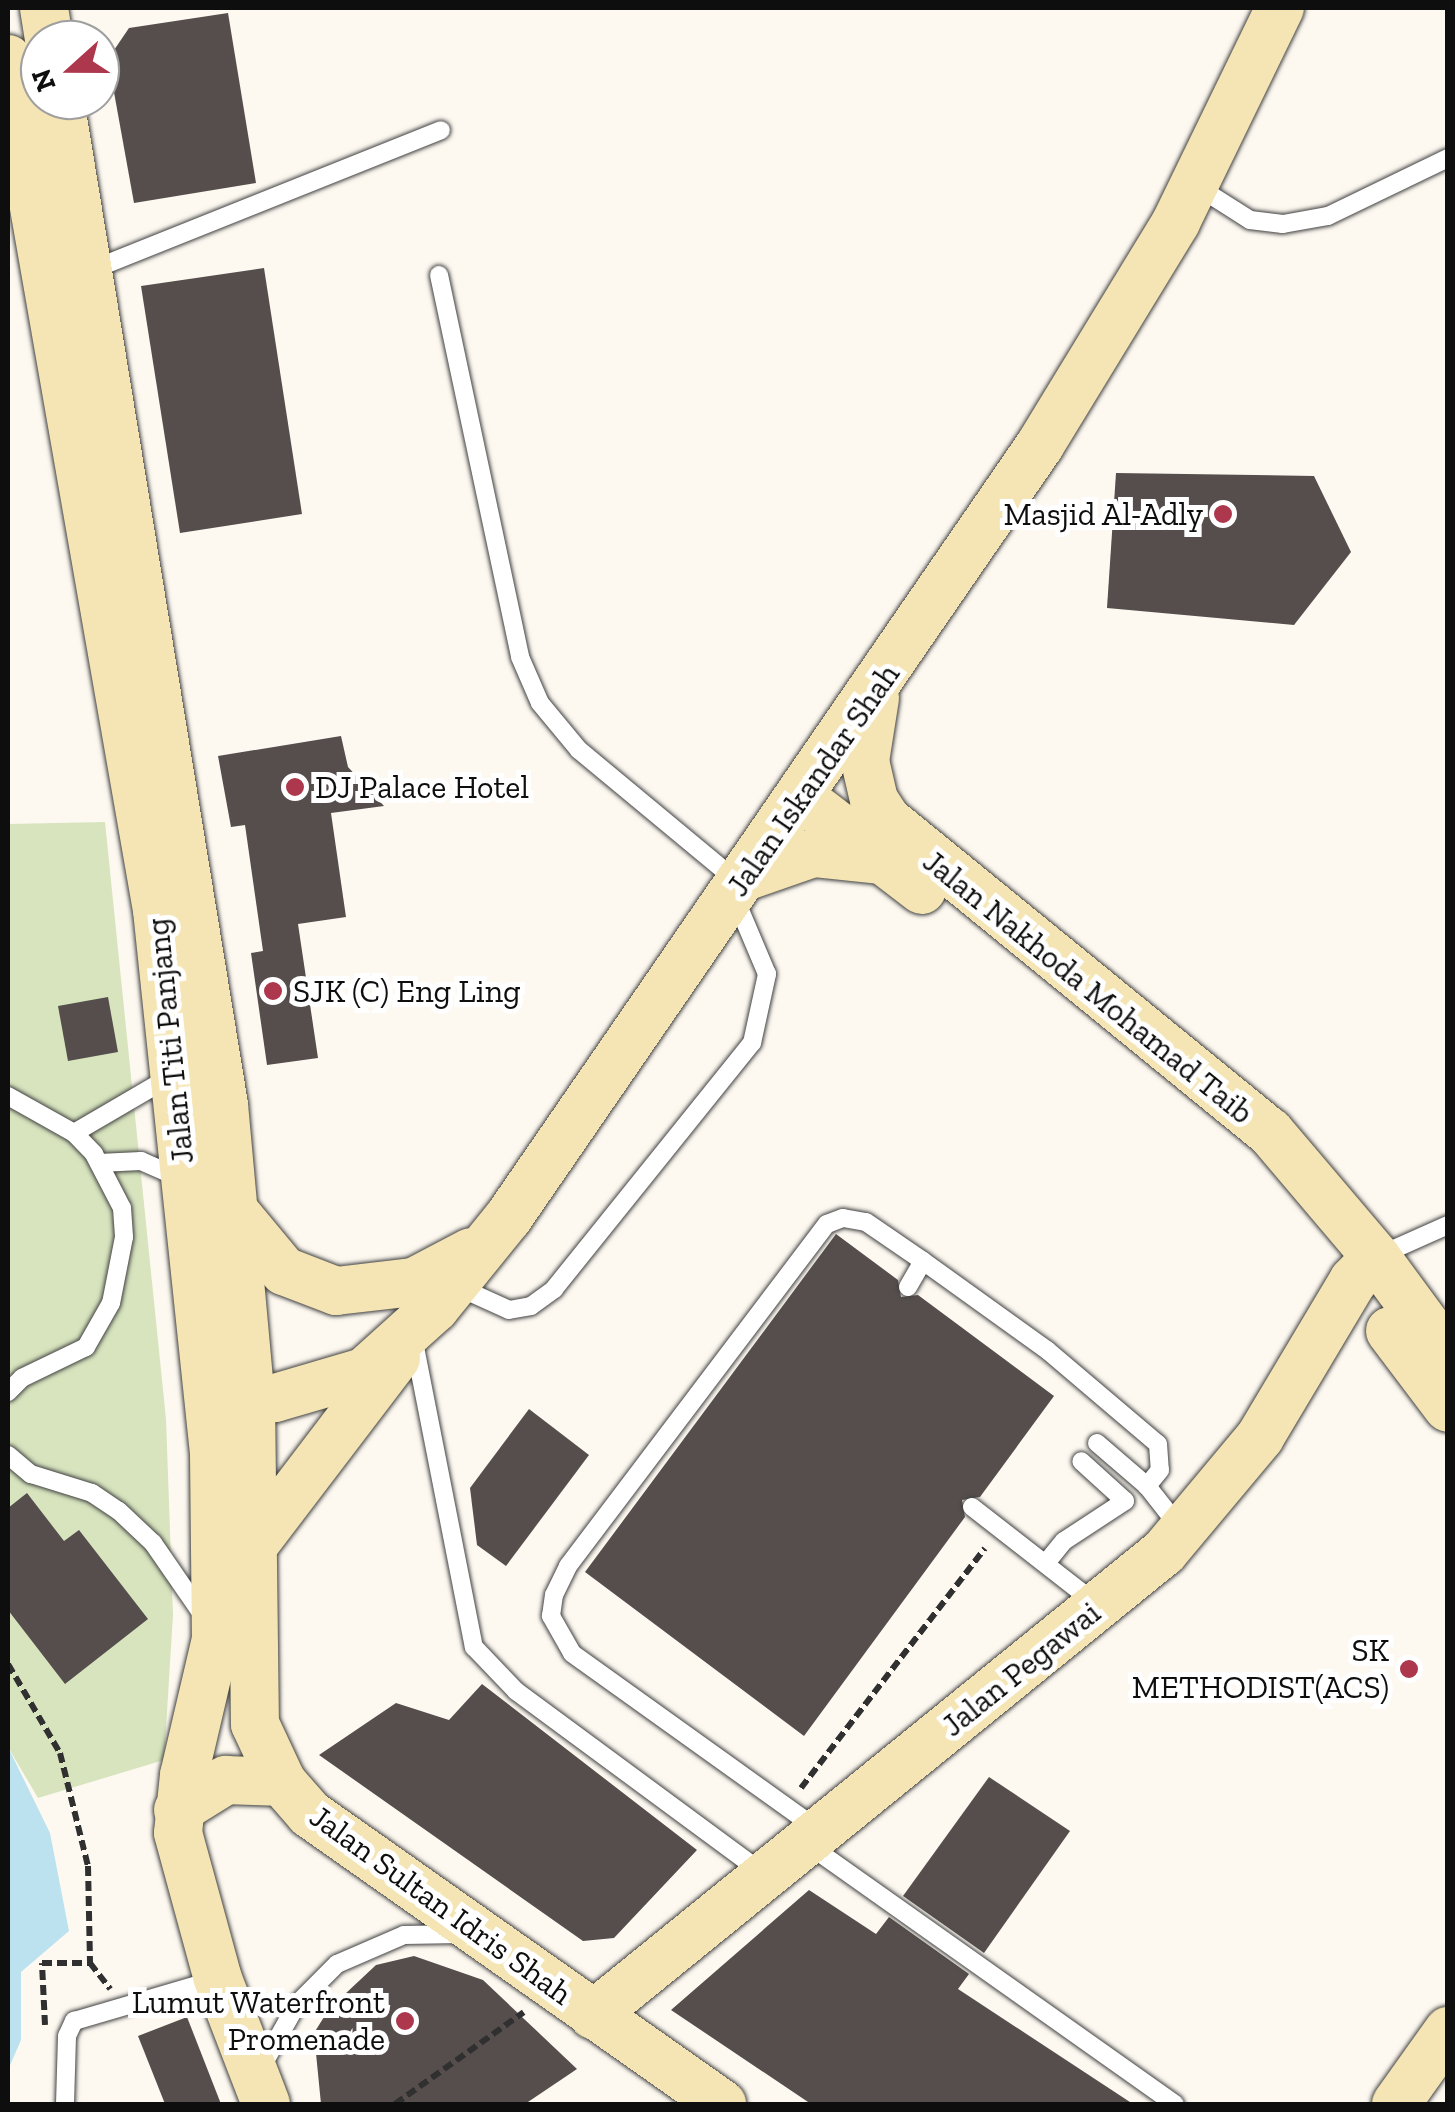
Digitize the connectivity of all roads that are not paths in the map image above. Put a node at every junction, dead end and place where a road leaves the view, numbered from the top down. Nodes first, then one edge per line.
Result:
1 (1280, 8) edge
2 (21, 120) edge
3 (30, 120) edge
4 (441, 130) dead end
5 (1448, 158) edge
6 (17, 162) edge
7 (1195, 184) junction
8 (69, 275) junction
9 (439, 275) dead end
10 (876, 690) junction
11 (802, 798) junction
12 (884, 860) junction
13 (741, 886) junction
14 (174, 1074) junction
15 (8, 1096) edge
16 (74, 1133) junction
17 (99, 1163) junction
18 (185, 1180) junction
19 (235, 1212) junction
20 (1448, 1225) edge
21 (487, 1243) junction
22 (923, 1261) junction
23 (1365, 1269) junction
24 (908, 1287) dead end
25 (434, 1310) junction
26 (1448, 1355) edge
27 (8, 1392) edge
28 (230, 1402) junction
29 (1448, 1408) edge
30 (1096, 1443) dead end
31 (8, 1455) edge
32 (1080, 1461) dead end
33 (1147, 1486) junction
34 (972, 1507) dead end
35 (1180, 1529) junction
36 (256, 1542) junction
37 (1046, 1563) junction
38 (1100, 1606) junction
39 (233, 1643) junction
40 (282, 1782) junction
41 (178, 1810) junction
42 (813, 1837) junction
43 (766, 1876) junction
44 (478, 1934) junction
45 (226, 2000) junction
46 (593, 2016) junction
47 (1448, 2032) edge
48 (261, 2091) edge
49 (65, 2104) edge
50 (722, 2104) edge
51 (1175, 2104) edge
52 (1396, 2104) edge

1 - 7 street, Jalan Iskandar Shah
2 - 6 street, Jalan Titi Panjang
3 - 8 street, Jalan Titi Panjang
4 - 8 lane
5 - 7 lane
6 - 8 street, Jalan Titi Panjang
7 - 10 street, Jalan Iskandar Shah
8 - 14 street, Jalan Titi Panjang
8 - 19 street, Jalan Titi Panjang
9 - 13 lane
10 - 11 street, Jalan Iskandar Shah
10 - 23 street, Jalan Nakhoda Mohamad Taib
11 - 12 street, Jalan Nakhoda Mohamad Taib
11 - 13 street, Jalan Iskandar Shah
12 - 13 street
12 - 23 street, Jalan Nakhoda Mohamad Taib
13 - 21 street, Jalan Iskandar Shah
13 - 25 lane
14 - 16 lane
14 - 18 street, Jalan Titi Panjang
15 - 16 lane
16 - 17 lane
17 - 18 lane
17 - 27 lane
18 - 28 street, Jalan Titi Panjang
19 - 21 street
19 - 28 street, Jalan Titi Panjang
20 - 23 lane
21 - 25 street, Jalan Iskandar Shah
22 - 24 lane
22 - 33 lane
22 - 42 lane
23 - 26 street, Jalan Nakhoda Mohamad Taib
23 - 29 street, Jalan Nakhoda Mohamad Taib
23 - 35 street, Jalan Pegawai
25 - 28 street, Jalan Iskandar Shah
25 - 36 street
25 - 43 lane
28 - 36 street, Jalan Titi Panjang
28 - 39 street, Jalan Titi Panjang
30 - 33 lane
31 - 39 lane
32 - 37 lane
33 - 35 lane
34 - 37 lane
35 - 38 street, Jalan Pegawai
36 - 39 street, Jalan Titi Panjang
37 - 38 lane
38 - 42 street, Jalan Pegawai
39 - 40 street, Jalan Sultan Idris Shah
39 - 41 street, Jalan Titi Panjang
40 - 41 street
40 - 44 street, Jalan Sultan Idris Shah
41 - 45 street, Jalan Titi Panjang
42 - 43 street, Jalan Pegawai
42 - 51 lane
43 - 46 street, Jalan Pegawai
44 - 46 street, Jalan Sultan Idris Shah
44 - 48 lane
45 - 48 street, Jalan Titi Panjang
45 - 49 lane
46 - 50 street, Jalan Sultan Idris Shah
47 - 52 street

